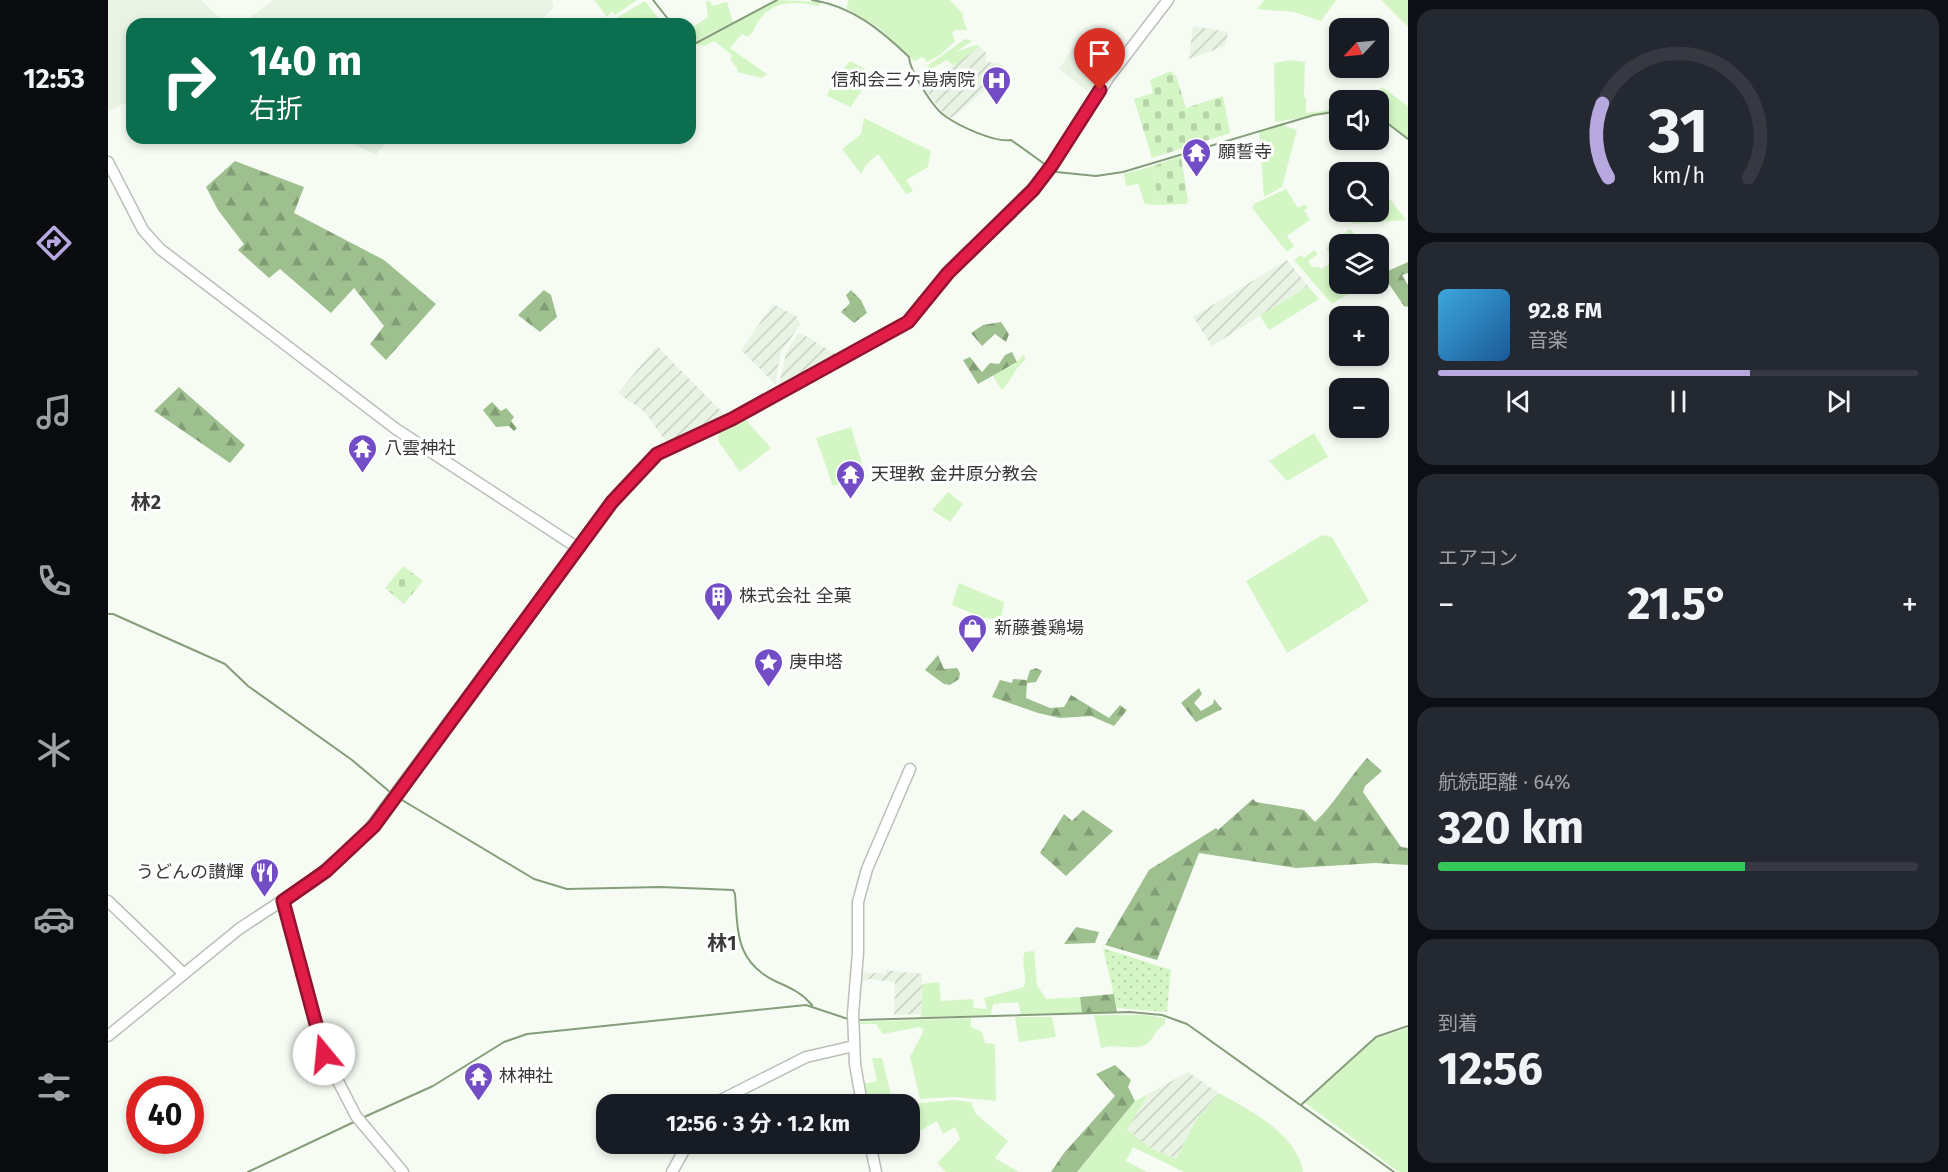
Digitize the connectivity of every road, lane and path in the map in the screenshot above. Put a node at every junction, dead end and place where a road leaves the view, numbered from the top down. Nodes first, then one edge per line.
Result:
1 (1168, 0) edge
2 (108, 162) edge
3 (578, 548) junction
4 (910, 769) dead end
5 (283, 901) junction
6 (108, 902) edge
7 (183, 973) junction
8 (108, 1036) edge
9 (854, 1046) junction
10 (728, 1094) edge
11 (861, 1094) edge
12 (682, 1154) edge
13 (872, 1154) edge
14 (403, 1172) edge
15 (672, 1172) edge
16 (876, 1172) edge

1 - 3 street
2 - 3 street
3 - 5 street
4 - 9 street
5 - 7 street
5 - 14 street
6 - 7 street
7 - 8 street
9 - 10 street
9 - 11 street
12 - 15 street
13 - 16 street

